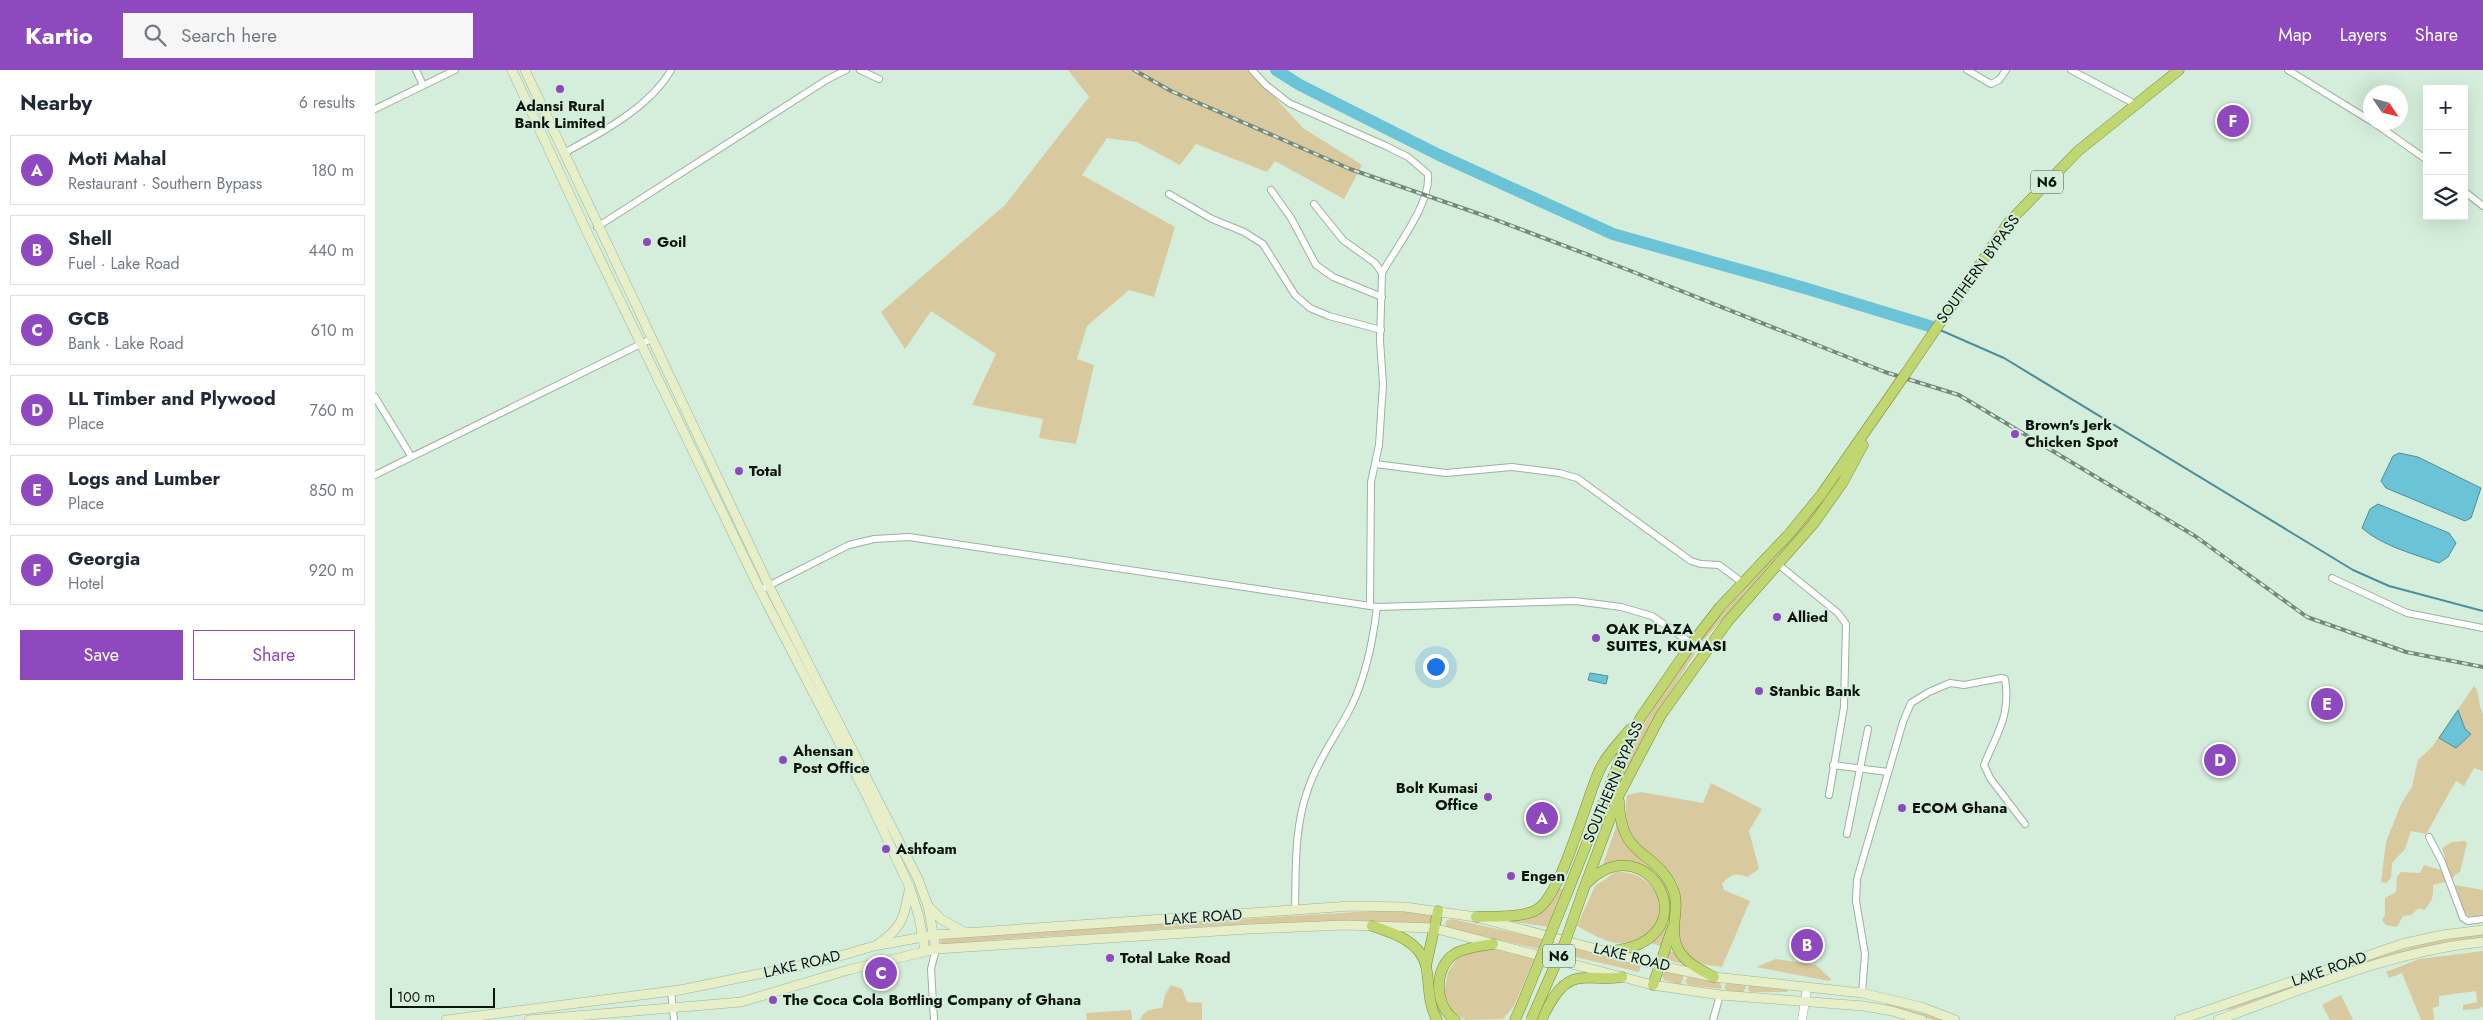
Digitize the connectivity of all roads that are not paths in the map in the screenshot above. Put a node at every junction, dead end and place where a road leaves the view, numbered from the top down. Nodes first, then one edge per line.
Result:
1 (416, 70) edge
2 (455, 70) edge
3 (512, 70) edge
4 (525, 70) edge
5 (671, 70) edge
6 (847, 70) edge
7 (860, 70) edge
8 (1252, 70) edge
9 (1967, 70) edge
10 (2006, 70) edge
11 (2071, 70) edge
12 (2179, 70) edge
13 (2288, 70) edge
14 (879, 79) dead end
15 (423, 85) junction
16 (2135, 104) junction
17 (375, 109) edge
18 (2363, 116) edge
19 (2384, 130) edge
20 (565, 153) junction
21 (2423, 157) edge
22 (1271, 190) dead end
23 (1169, 194) dead end
24 (2468, 194) edge
25 (1314, 204) dead end
26 (2483, 206) edge
27 (597, 227) junction
28 (1382, 273) junction
29 (1382, 297) junction
30 (1381, 330) junction
31 (651, 339) junction
32 (642, 344) junction
33 (375, 397) edge
34 (1885, 404) junction
35 (411, 456) junction
36 (1375, 464) junction
37 (375, 475) edge
38 (1823, 492) junction
39 (1832, 499) junction
40 (1779, 565) junction
41 (2332, 578) dead end
42 (1743, 583) junction
43 (769, 586) junction
44 (760, 590) junction
45 (1374, 607) junction
46 (2483, 628) edge
47 (1692, 643) junction
48 (1704, 652) junction
49 (1641, 717) junction
50 (1868, 729) dead end
51 (1833, 765) junction
52 (1861, 769) junction
53 (1888, 772) junction
54 (1619, 795) junction
55 (1829, 795) dead end
56 (2025, 824) dead end
57 (1847, 834) dead end
58 (2429, 837) dead end
59 (1585, 887) junction
60 (910, 888) junction
61 (928, 906) junction
62 (1295, 910) junction
63 (1438, 911) junction
64 (1476, 918) junction
65 (2483, 919) edge
66 (1371, 926) junction
67 (1433, 928) junction
68 (1672, 928) junction
69 (2483, 930) edge
70 (964, 932) junction
71 (934, 935) junction
72 (924, 937) junction
73 (2483, 942) edge
74 (1493, 944) junction
75 (875, 946) junction
76 (935, 948) junction
77 (925, 951) junction
78 (1609, 951) junction
79 (1426, 966) junction
80 (1659, 966) junction
81 (931, 969) junction
82 (1714, 977) junction
83 (1622, 978) junction
84 (1653, 985) junction
85 (1807, 988) junction
86 (671, 991) junction
87 (1862, 993) junction
88 (1720, 995) junction
89 (1805, 1002) junction
90 (673, 1007) junction
91 (2213, 1009) junction
92 (1515, 1019) edge
93 (446, 1020) edge
94 (529, 1020) edge
95 (675, 1020) edge
96 (934, 1020) edge
97 (1437, 1020) edge
98 (1455, 1020) edge
99 (1531, 1020) edge
100 (1541, 1020) edge
101 (1713, 1020) edge
102 (1802, 1020) edge
103 (1922, 1020) edge
104 (1955, 1020) edge
105 (2179, 1020) edge
106 (2218, 1020) edge

1 - 15 street
2 - 15 street
3 - 32 main road
4 - 20 main road
5 - 20 street
6 - 27 street
7 - 14 street
8 - 28 street
9 - 10 street
11 - 16 street
12 - 16 highway, SOUTHERN BYPASS / N6
13 - 18 street
15 - 17 street
16 - 34 highway, SOUTHERN BYPASS / N6, bridge
19 - 21 street
20 - 27 main road
22 - 29 street
23 - 30 street
24 - 26 street
25 - 28 street
27 - 31 main road
28 - 29 street
29 - 30 street
30 - 36 street
31 - 32 street
31 - 43 main road
32 - 35 street
32 - 44 main road
33 - 35 street
34 - 38 highway, SOUTHERN BYPASS / N6
34 - 39 highway, SOUTHERN BYPASS / N6
35 - 37 street
36 - 42 street
36 - 45 street
38 - 39 highway
38 - 42 highway, SOUTHERN BYPASS / N6
39 - 40 highway, SOUTHERN BYPASS / N6
40 - 48 highway, SOUTHERN BYPASS / N6
40 - 51 street
41 - 46 street
42 - 47 highway, SOUTHERN BYPASS / N6
43 - 44 street
43 - 45 street
43 - 61 main road
44 - 60 main road
45 - 47 street
45 - 62 street
47 - 48 street
47 - 49 highway, SOUTHERN BYPASS / N6
48 - 54 highway, SOUTHERN BYPASS / N6
49 - 64 highway
49 - 92 highway, SOUTHERN BYPASS / N6, bridge
50 - 52 street
51 - 52 street
51 - 55 street
52 - 53 street
52 - 57 street
53 - 56 street
53 - 87 street
54 - 59 highway, SOUTHERN BYPASS / N6
54 - 68 highway
58 - 65 street
59 - 78 highway
59 - 99 highway, SOUTHERN BYPASS / N6, bridge
60 - 72 main road
60 - 75 main road
61 - 70 main road
61 - 71 main road
62 - 63 main road, LAKE ROAD
62 - 70 main road, LAKE ROAD
63 - 64 main road, LAKE ROAD
63 - 67 highway
64 - 78 main road, LAKE ROAD
66 - 67 main road, LAKE ROAD
66 - 76 main road, LAKE ROAD
66 - 79 highway
67 - 74 main road, LAKE ROAD
67 - 79 highway
68 - 80 highway
68 - 82 highway
69 - 91 main road, LAKE ROAD
70 - 71 main road, LAKE ROAD
71 - 72 main road, LAKE ROAD
71 - 76 main road
72 - 75 main road, LAKE ROAD
72 - 77 main road
73 - 106 main road, LAKE ROAD
74 - 83 main road, LAKE ROAD
74 - 98 highway
75 - 86 main road, LAKE ROAD
76 - 77 main road, LAKE ROAD
76 - 81 street
77 - 81 street
77 - 90 main road, LAKE ROAD
78 - 80 main road, LAKE ROAD
79 - 97 highway
80 - 82 main road, LAKE ROAD
80 - 84 highway
81 - 96 street
82 - 85 main road, LAKE ROAD
83 - 84 main road, LAKE ROAD
83 - 100 highway
84 - 88 main road, LAKE ROAD
85 - 87 main road, LAKE ROAD
85 - 89 street
86 - 90 street
86 - 93 main road, LAKE ROAD
87 - 104 main road, LAKE ROAD
88 - 89 main road, LAKE ROAD
88 - 101 street
89 - 102 street
89 - 103 main road, LAKE ROAD
90 - 94 main road, LAKE ROAD
90 - 95 street
91 - 105 main road, LAKE ROAD
91 - 106 street

